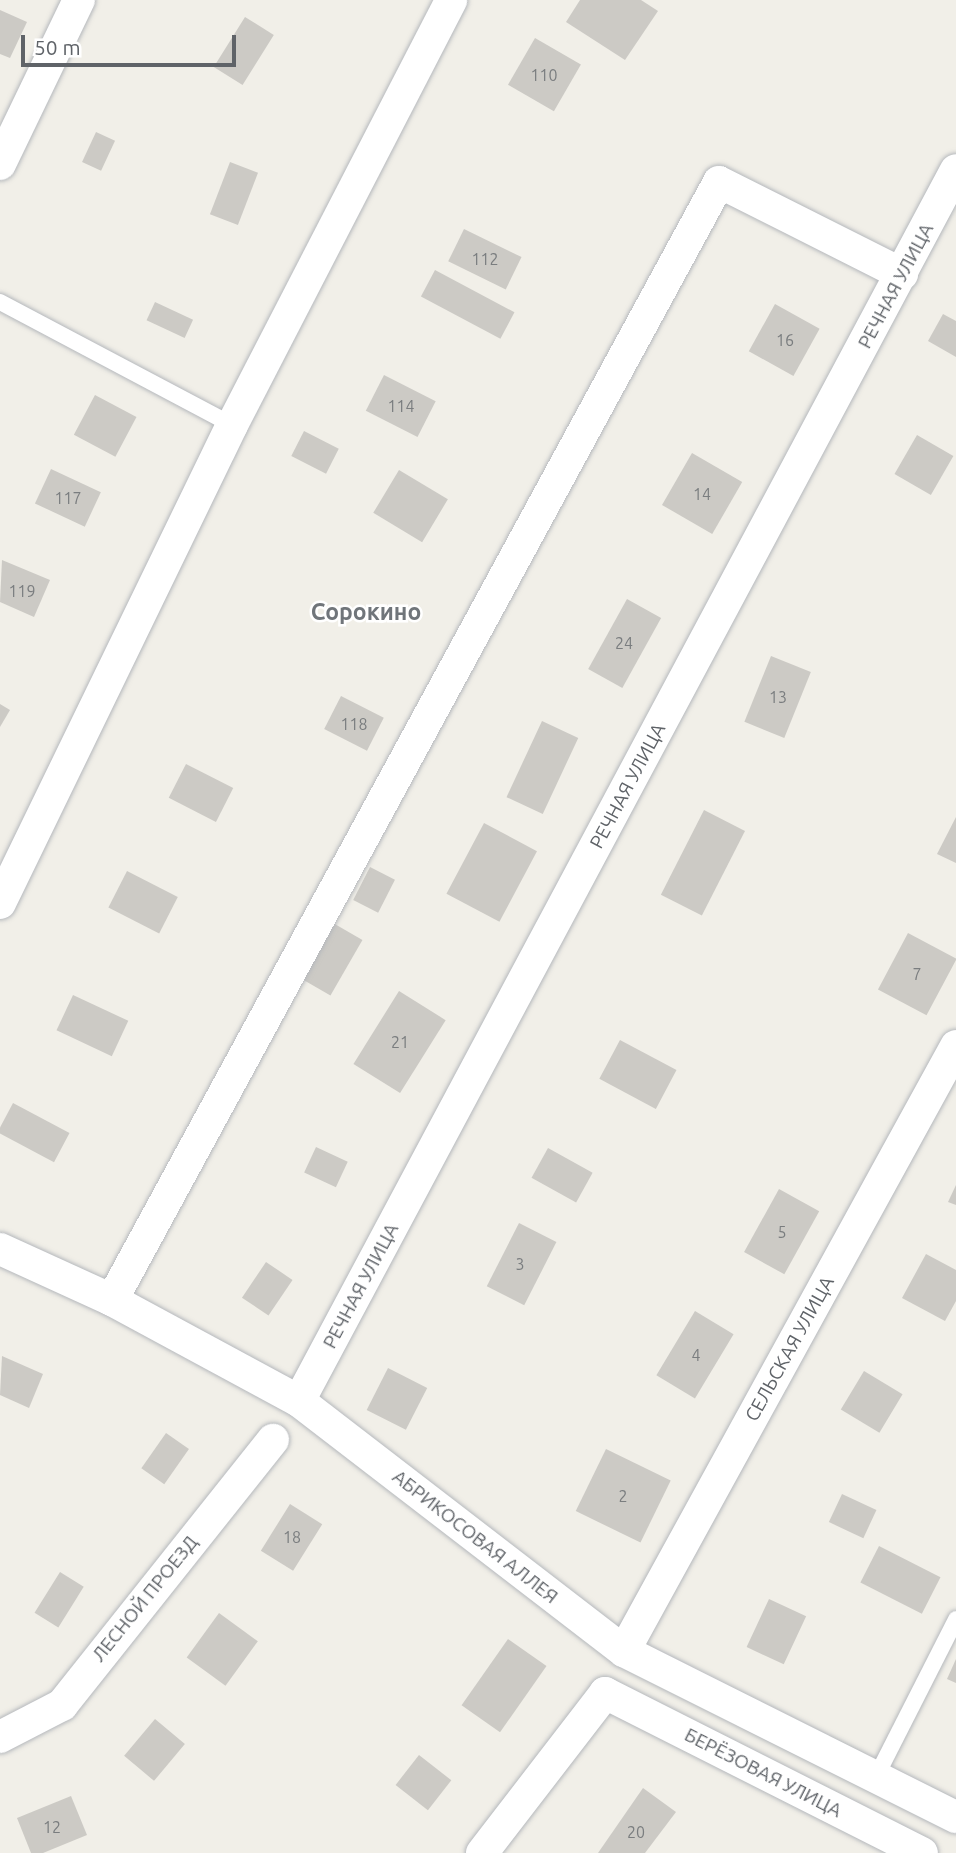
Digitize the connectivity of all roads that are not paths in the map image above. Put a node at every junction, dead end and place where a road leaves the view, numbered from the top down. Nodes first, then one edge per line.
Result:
1 (79, 0) edge
2 (451, 0) edge
3 (0, 164) edge
4 (956, 170) edge
5 (902, 274) junction
6 (0, 302) edge
7 (232, 425) junction
8 (0, 903) edge
9 (956, 1046) edge
10 (0, 1249) edge
11 (112, 1300) junction
12 (299, 1401) junction
13 (273, 1440) dead end
14 (956, 1619) edge
15 (624, 1651) junction
16 (0, 1737) edge
17 (876, 1777) junction
18 (956, 1817) edge
19 (482, 1853) edge
20 (922, 1853) edge

1 - 3 street
2 - 7 street
4 - 5 street, РЕЧНАЯ УЛИЦА
5 - 11 street
5 - 12 street, РЕЧНАЯ УЛИЦА
6 - 7 lane
7 - 8 street
9 - 15 street, СЕЛЬСКАЯ УЛИЦА
10 - 11 street, АБРИКОСОВАЯ АЛЛЕЯ
11 - 12 street, АБРИКОСОВАЯ АЛЛЕЯ
12 - 15 street, АБРИКОСОВАЯ АЛЛЕЯ
13 - 16 street, ЛЕСНОЙ ПРОЕЗД
14 - 17 lane
15 - 17 street, АБРИКОСОВАЯ АЛЛЕЯ
17 - 18 street, АБРИКОСОВАЯ АЛЛЕЯ
19 - 20 street, БЕРЁЗОВАЯ УЛИЦА

